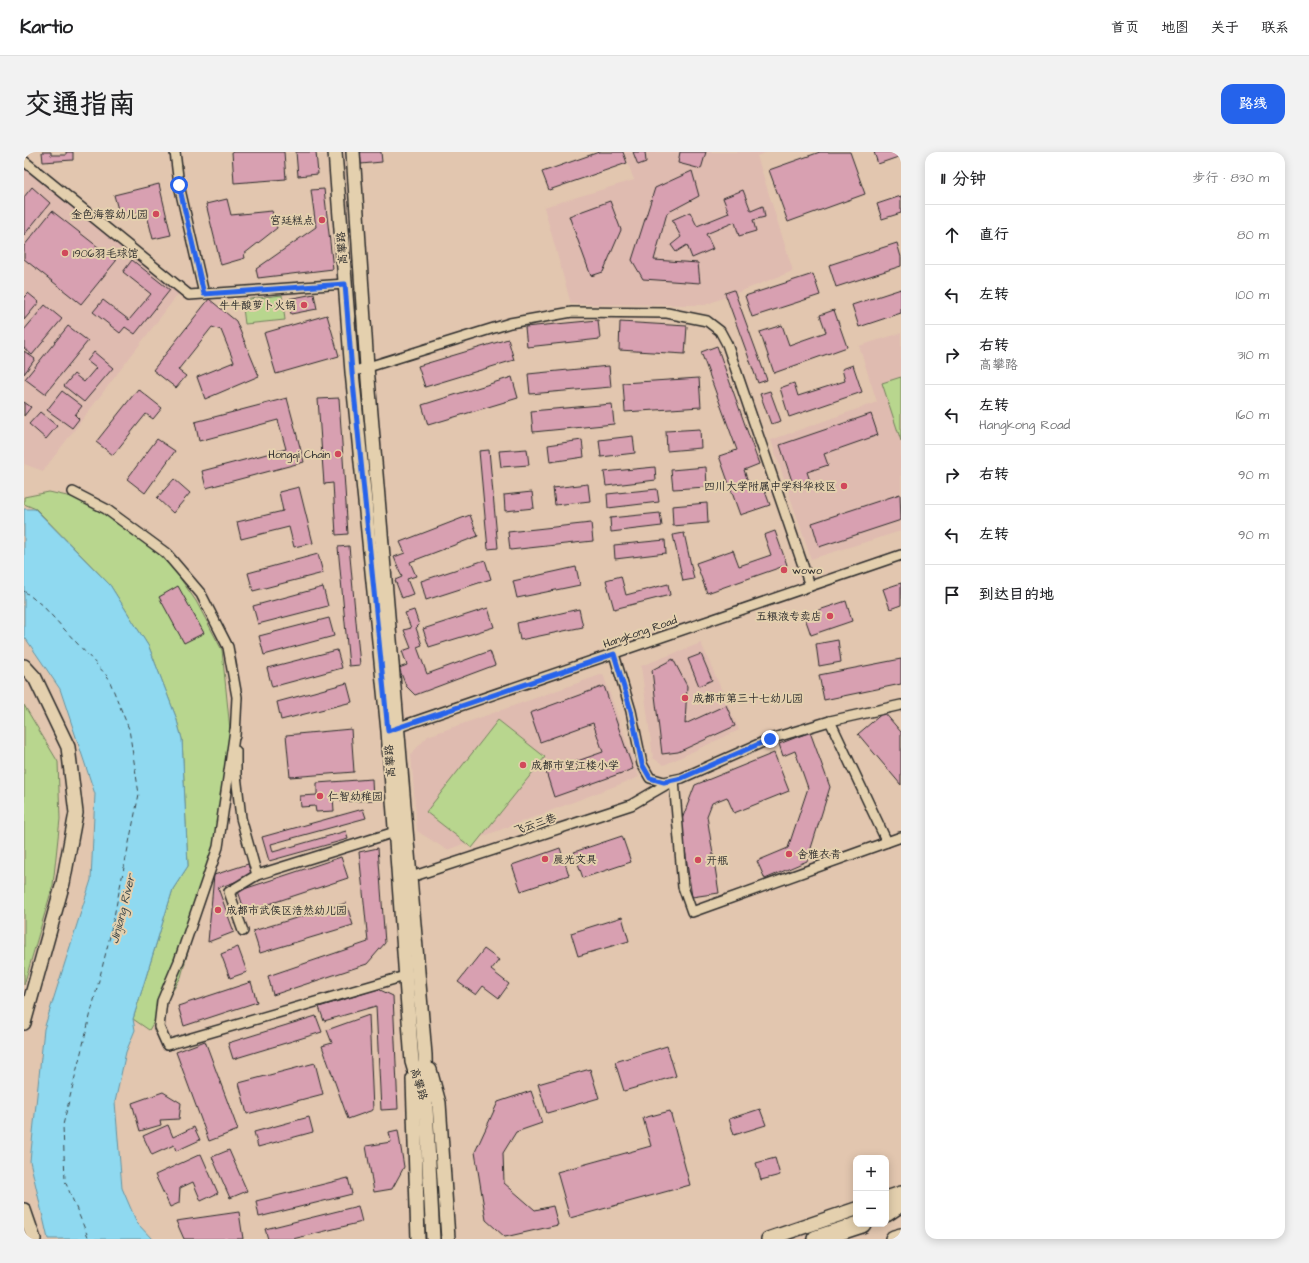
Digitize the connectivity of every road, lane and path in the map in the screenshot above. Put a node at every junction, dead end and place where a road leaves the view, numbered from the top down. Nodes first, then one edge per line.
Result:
1 (175, 152) edge
2 (336, 152) edge
3 (353, 152) edge
4 (24, 161) edge
5 (345, 284) junction
6 (204, 294) junction
7 (368, 367) junction
8 (352, 372) junction
9 (73, 492) dead end
10 (901, 555) edge
11 (810, 586) junction
12 (614, 654) junction
13 (24, 666) edge
14 (901, 705) edge
15 (830, 721) junction
16 (393, 729) junction
17 (235, 730) junction
18 (674, 780) junction
19 (395, 832) junction
20 (901, 837) edge
21 (887, 842) junction
22 (257, 875) junction
23 (405, 879) junction
24 (243, 931) dead end
25 (405, 976) junction
26 (24, 1023) edge
27 (425, 1055) junction
28 (412, 1062) junction
29 (426, 1106) junction
30 (901, 1193) edge
31 (889, 1197) edge
32 (901, 1202) edge
33 (853, 1209) edge
34 (24, 1210) edge
35 (889, 1211) edge
36 (901, 1211) edge
37 (889, 1215) edge
38 (853, 1227) edge
39 (901, 1237) edge
40 (34, 1239) edge
41 (418, 1239) edge
42 (433, 1239) edge
43 (448, 1239) edge
44 (768, 1239) edge
45 (816, 1239) edge
46 (894, 1239) edge

1 - 6 street
2 - 5 main road, 高攀路
3 - 7 main road, 高攀路
4 - 6 street
5 - 6 street
5 - 8 main road, 高攀路
7 - 8 street
7 - 11 street
7 - 16 main road, 高攀路
8 - 16 main road, 高攀路
9 - 17 street
10 - 11 street, Hangkong Road
11 - 12 street, Hangkong Road
12 - 16 street, Hangkong Road
12 - 18 street
13 - 26 main road
14 - 15 street
15 - 18 street
15 - 21 street
16 - 19 main road, 高攀路
16 - 23 main road, 高攀路
17 - 22 street
17 - 25 street
18 - 21 street
18 - 23 street, 飞云三巷
19 - 22 street
19 - 23 main road, 高攀路
20 - 21 street
22 - 24 street
23 - 25 main road, 高攀路
23 - 27 main road, 高攀路
25 - 28 main road, 高攀路
27 - 29 main road, 高攀路
27 - 43 main road
28 - 29 main road, 高攀路
28 - 41 main road
29 - 42 main road, 高攀路
30 - 31 main road
32 - 35 highway
33 - 44 main road
34 - 40 main road
36 - 37 highway
38 - 45 highway
39 - 46 highway

